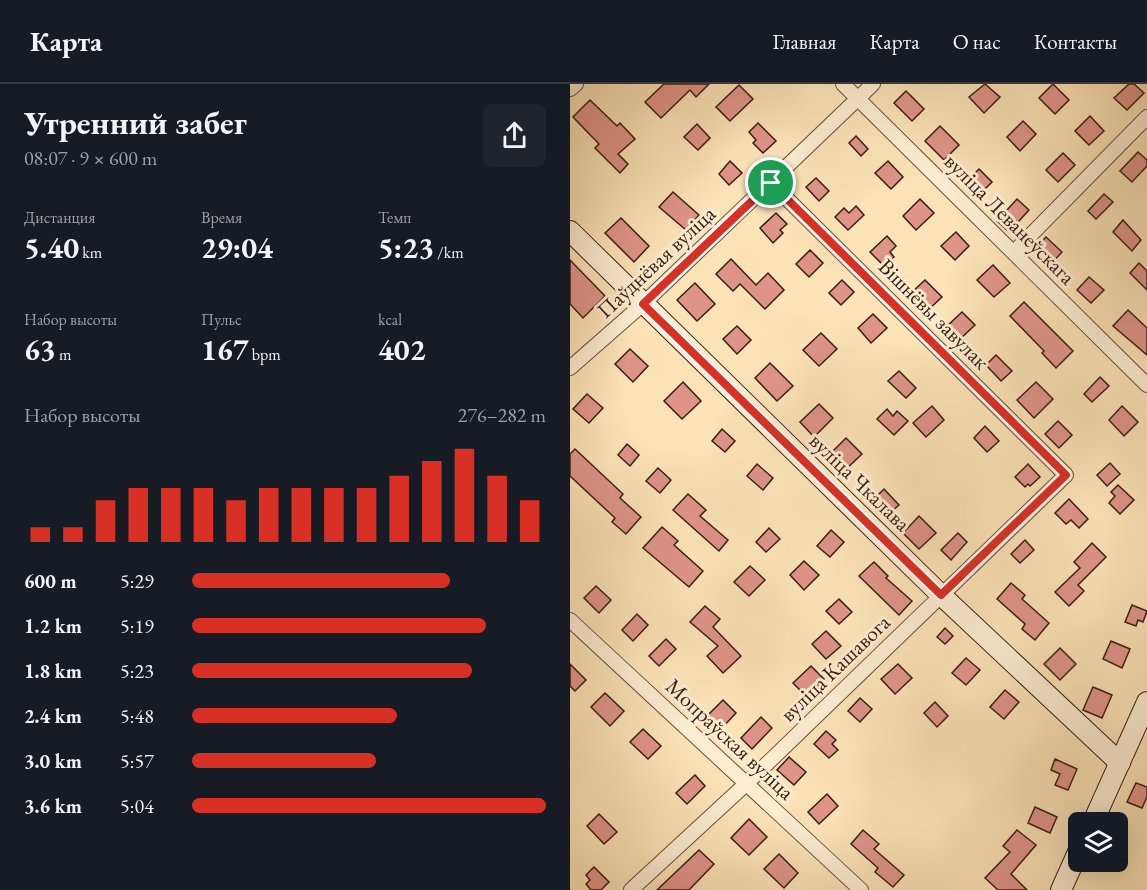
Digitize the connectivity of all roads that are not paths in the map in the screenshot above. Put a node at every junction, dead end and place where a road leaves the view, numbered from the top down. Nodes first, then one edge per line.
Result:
1 (576, 84) edge
2 (843, 84) edge
3 (873, 84) edge
4 (570, 89) edge
5 (858, 99) junction
6 (1147, 117) edge
7 (771, 183) junction
8 (570, 231) edge
9 (1014, 252) junction
10 (643, 304) junction
11 (570, 368) edge
12 (1147, 385) edge
13 (1066, 475) joint
14 (941, 595) junction
15 (570, 620) edge
16 (1147, 702) edge
17 (1120, 763) junction
18 (747, 783) junction
19 (1098, 812) edge
20 (1069, 872) edge
21 (632, 890) edge
22 (861, 890) edge
23 (1061, 890) edge

1 - 4 street
2 - 5 street, вуліца Леванеўскага
3 - 5 street, Паўднёвая вуліца
5 - 7 street, Паўднёвая вуліца
5 - 9 street, вуліца Леванеўскага
6 - 9 street
7 - 10 street, Паўднёвая вуліца
7 - 13 street, Вішнёвы завулак
8 - 10 main road, вуліца Чкалава
9 - 12 street, вуліца Леванеўскага
10 - 11 street, Паўднёвая вуліца
10 - 14 main road, вуліца Чкалава
13 - 14 street, вуліца Кашавога
14 - 17 main road, вуліца Чкалава
14 - 18 street, вуліца Кашавога
15 - 18 street, Мопраўская вуліца
16 - 17 main road
17 - 19 main road
18 - 21 street, вуліца Кашавога
18 - 22 street, Мопраўская вуліца
20 - 23 main road

